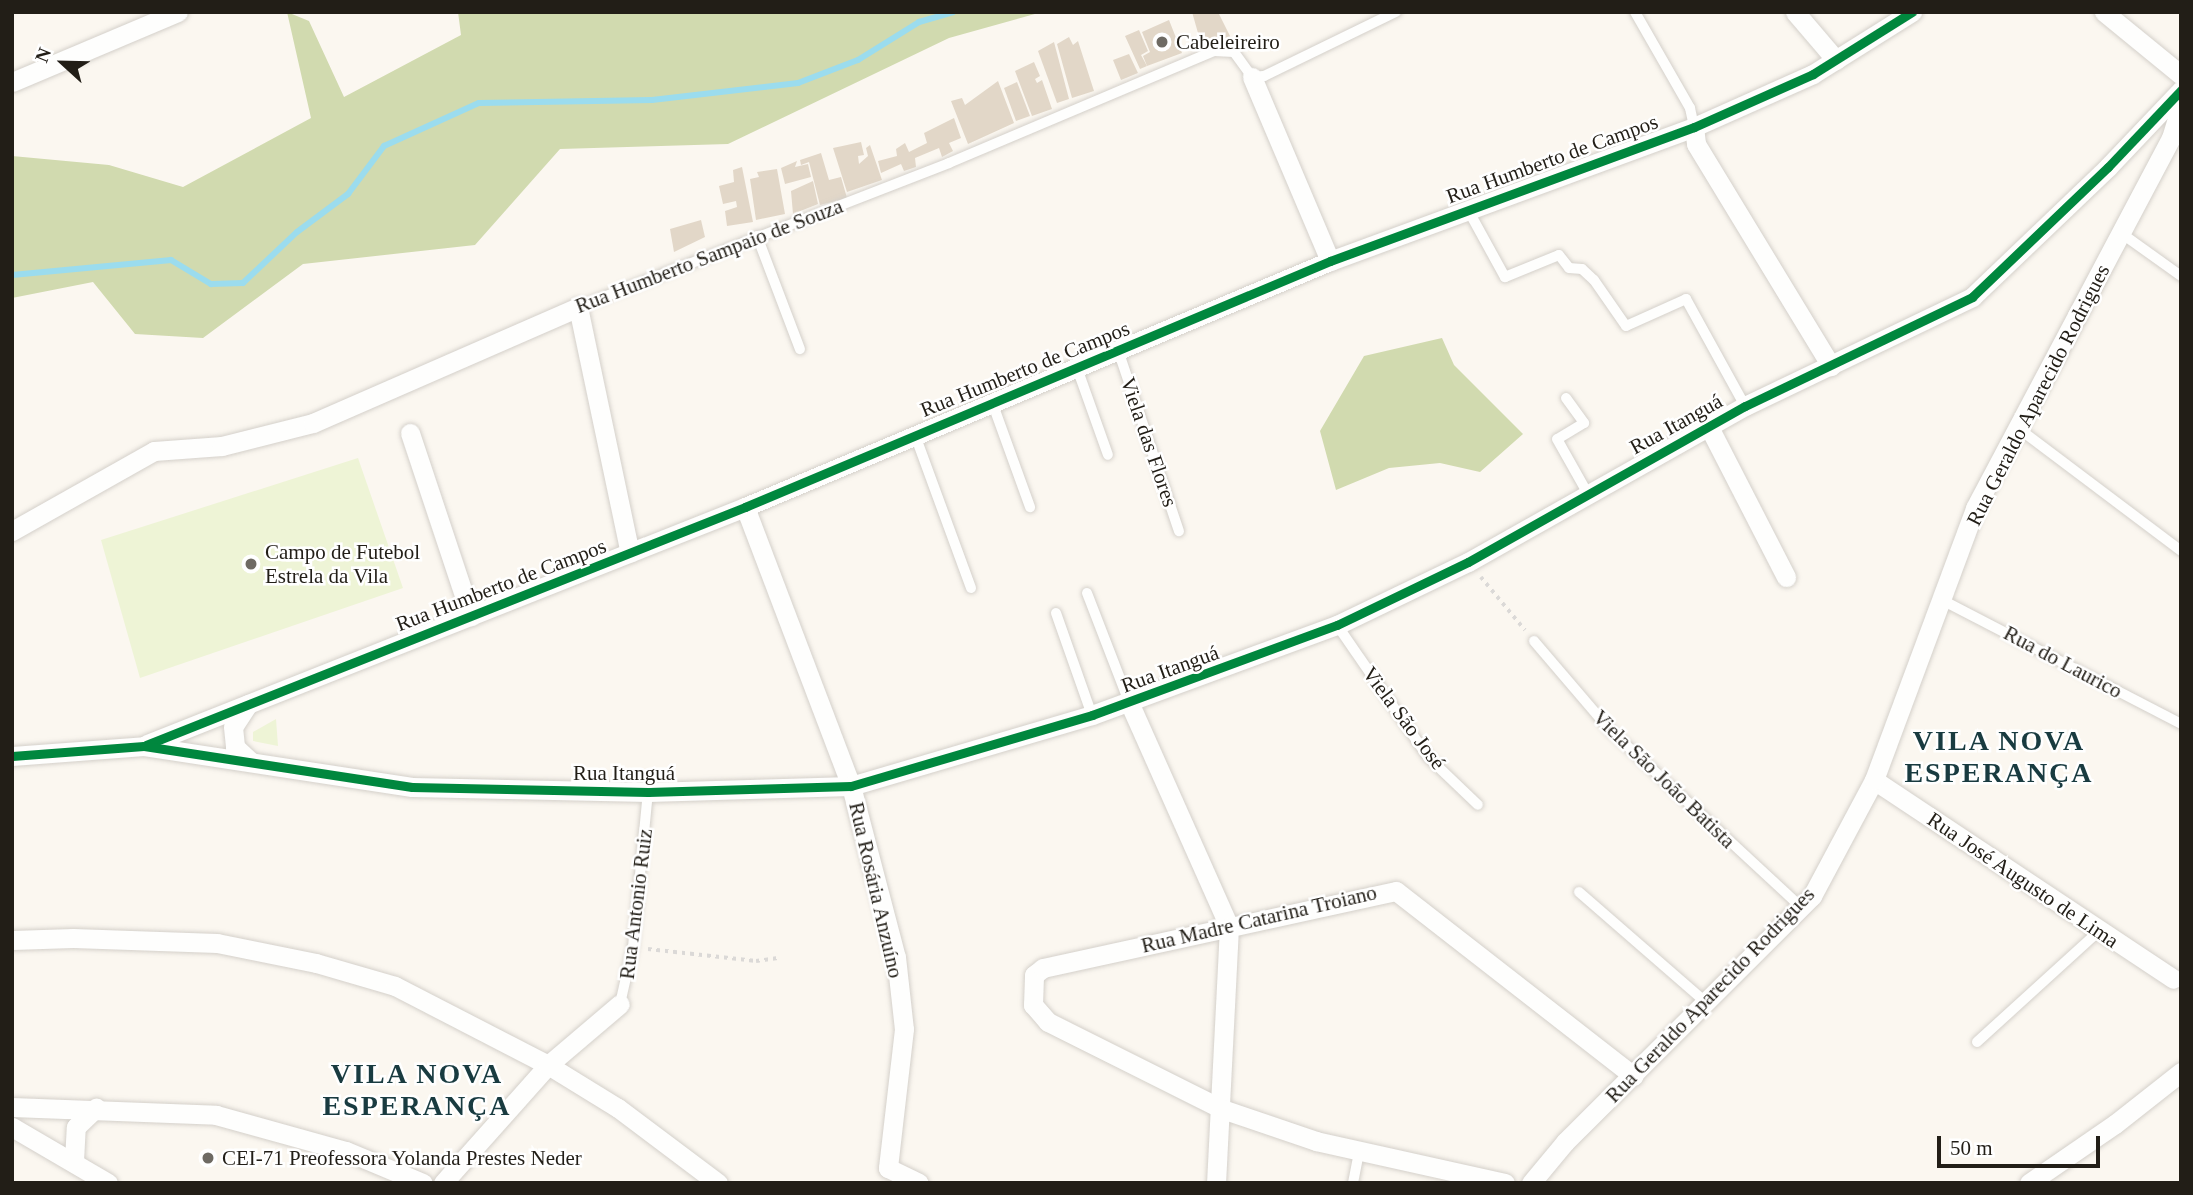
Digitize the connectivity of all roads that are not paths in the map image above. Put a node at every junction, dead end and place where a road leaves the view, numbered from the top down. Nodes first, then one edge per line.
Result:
1 (178, 12) edge
2 (1396, 12) edge
3 (1635, 12) edge
4 (1795, 12) edge
5 (1912, 12) edge
6 (2104, 12) edge
7 (1836, 60) junction
8 (2181, 75) edge
9 (1252, 77) junction
10 (12, 82) edge
11 (2181, 90) edge
12 (2181, 106) edge
13 (1694, 127) junction
14 (2176, 142) edge
15 (2124, 150) junction
16 (2149, 180) junction
17 (1467, 208) junction
18 (2121, 233) junction
19 (757, 236) junction
20 (1330, 261) junction
21 (2181, 276) edge
22 (578, 307) junction
23 (800, 349) dead end
24 (1119, 353) junction
25 (1831, 366) junction
26 (1077, 368) junction
27 (1566, 398) dead end
28 (992, 400) junction
29 (1745, 405) junction
30 (1708, 425) junction
31 (2018, 428) junction
32 (914, 432) junction
33 (410, 433) dead end
34 (1108, 455) dead end
35 (1588, 494) junction
36 (1030, 506) dead end
37 (745, 507) junction
38 (12, 531) edge
39 (1179, 531) dead end
40 (2181, 551) edge
41 (630, 553) junction
42 (1786, 577) dead end
43 (971, 589) dead end
44 (1087, 593) dead end
45 (1944, 601) junction
46 (1056, 612) dead end
47 (471, 616) junction
48 (1338, 625) junction
49 (1534, 641) road end
50 (1129, 702) junction
51 (249, 703) junction
52 (1092, 715) junction
53 (2181, 724) edge
54 (144, 746) junction
55 (12, 756) edge
56 (250, 761) junction
57 (1874, 780) junction
58 (851, 786) junction
59 (648, 792) junction
60 (1478, 805) dead end
61 (1578, 892) dead end
62 (1802, 908) junction
63 (1228, 927) junction
64 (2098, 932) junction
65 (12, 940) edge
66 (2173, 979) dead end
67 (620, 1004) joint
68 (1708, 1004) junction
69 (1977, 1042) dead end
70 (548, 1065) junction
71 (2181, 1072) edge
72 (1634, 1076) junction
73 (12, 1107) edge
74 (38, 1107) junction
75 (96, 1108) junction
76 (1222, 1109) junction
77 (76, 1127) junction
78 (16, 1129) edge
79 (48, 1146) junction
80 (1359, 1151) junction
81 (74, 1161) junction
82 (108, 1183) edge
83 (424, 1183) edge
84 (443, 1183) edge
85 (718, 1183) edge
86 (919, 1183) edge
87 (1216, 1183) edge
88 (1353, 1183) edge
89 (1506, 1183) edge
90 (1531, 1183) edge
91 (2029, 1183) edge

1 - 10 street
2 - 9 lane
3 - 13 lane
4 - 7 street
5 - 7 street, Rua Humberto de Campos
6 - 8 street
7 - 13 street, Rua Humberto de Campos
9 - 19 lane, Rua Humberto Sampaio de Souza
9 - 20 street
11 - 15 street, Rua Itanguá
12 - 14 street, Rua Geraldo Aparecido Rodrigues
13 - 17 street, Rua Humberto de Campos
13 - 25 street
14 - 16 street, Rua Geraldo Aparecido Rodrigues
15 - 16 street
15 - 25 street, Rua Itanguá
16 - 18 street, Rua Geraldo Aparecido Rodrigues
17 - 20 street, Rua Humberto de Campos
17 - 29 lane
18 - 21 lane
18 - 31 street, Rua Geraldo Aparecido Rodrigues
19 - 22 lane, Rua Humberto Sampaio de Souza
19 - 23 lane
20 - 24 street, Rua Humberto de Campos
22 - 38 street, Rua Humberto Sampaio de Souza
22 - 41 street
24 - 26 street, Rua Humberto de Campos
24 - 39 lane, Viela das Flores
25 - 29 street, Rua Itanguá
26 - 28 street, Rua Humberto de Campos
26 - 34 lane
27 - 35 lane
28 - 32 street, Rua Humberto de Campos
28 - 36 lane
29 - 30 street, Rua Itanguá
30 - 35 street, Rua Itanguá
30 - 42 street
31 - 40 lane
31 - 45 street, Rua Geraldo Aparecido Rodrigues
32 - 37 street, Rua Humberto de Campos
32 - 43 lane
33 - 47 street
35 - 48 street, Rua Itanguá
37 - 41 street, Rua Humberto de Campos
37 - 58 street
41 - 47 street, Rua Humberto de Campos
44 - 50 lane
45 - 53 lane, Rua do Laurico
45 - 57 street, Rua Geraldo Aparecido Rodrigues
46 - 52 lane
47 - 51 street, Rua Humberto de Campos
48 - 50 street, Rua Itanguá
48 - 60 lane, Viela São José
49 - 62 lane, Viela São João Batista
50 - 52 street, Rua Itanguá
50 - 63 street
51 - 54 street, Rua Humberto de Campos
51 - 56 street
52 - 58 street, Rua Itanguá
54 - 55 street, Rua Itanguá
54 - 56 street, Rua Itanguá
56 - 59 street, Rua Itanguá
57 - 62 street, Rua Geraldo Aparecido Rodrigues
57 - 64 street, Rua José Augusto de Lima
58 - 59 street, Rua Itanguá
58 - 86 street, Rua Rosária Anzuíno
59 - 67 lane, Rua Antonio Ruiz
61 - 68 lane
62 - 68 street, Rua Geraldo Aparecido Rodrigues
63 - 72 street, Rua Madre Catarina Troiano
63 - 76 street
63 - 76 street, Rua Madre Catarina Troiano
64 - 66 street, Rua José Augusto de Lima
64 - 69 lane
65 - 70 street
67 - 70 street, Rua Antonio Ruiz
68 - 72 street, Rua Geraldo Aparecido Rodrigues
70 - 84 street, Rua Antonio Ruiz
70 - 85 street
71 - 91 street
72 - 90 street, Rua Geraldo Aparecido Rodrigues
73 - 74 street
74 - 75 street
74 - 78 street
75 - 77 street
75 - 83 street
76 - 80 street
76 - 87 street
77 - 79 street
77 - 81 street
78 - 79 street
79 - 81 street
80 - 88 lane
80 - 89 street
81 - 82 street

